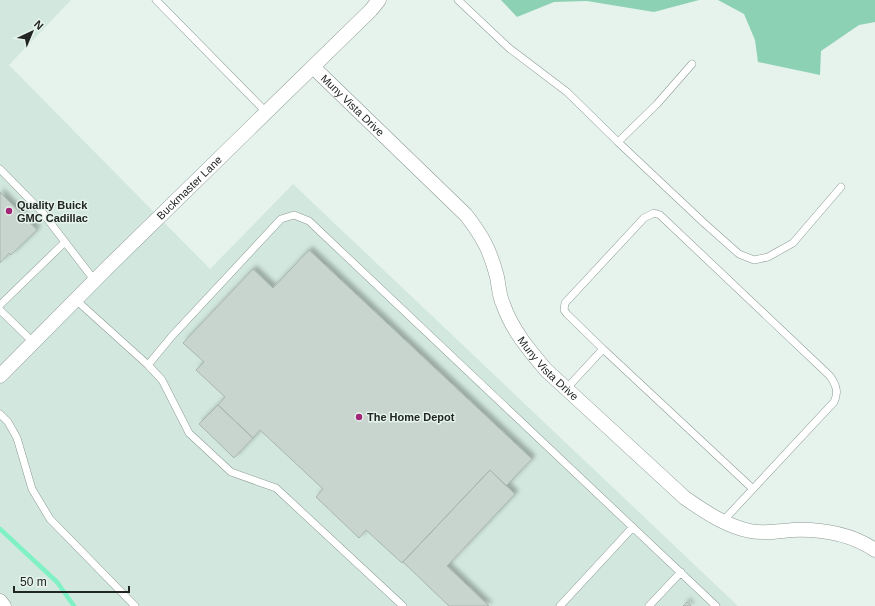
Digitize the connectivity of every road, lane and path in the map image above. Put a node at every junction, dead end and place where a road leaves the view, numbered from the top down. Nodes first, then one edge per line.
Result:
1 (156, 0) edge
2 (379, 0) edge
3 (458, 0) edge
4 (692, 64) dead end
5 (313, 67) junction
6 (267, 112) junction
7 (618, 142) junction
8 (0, 169) edge
9 (841, 187) dead end
10 (65, 242) junction
11 (95, 281) junction
12 (76, 300) junction
13 (0, 305) edge
14 (0, 310) edge
15 (34, 342) junction
16 (603, 349) junction
17 (148, 365) junction
18 (0, 376) edge
19 (566, 389) junction
20 (0, 414) edge
21 (753, 489) junction
22 (723, 521) junction
23 (633, 528) junction
24 (875, 550) edge
25 (680, 572) junction
26 (0, 601) edge
27 (4, 606) edge
28 (135, 606) edge
29 (403, 606) edge
30 (560, 606) edge
31 (649, 606) edge
32 (716, 606) edge

1 - 6 lane
2 - 5 street, Buckmaster Lane
3 - 7 lane
4 - 7 lane
5 - 6 street, Buckmaster Lane
5 - 19 street, Muny Vista Drive
6 - 11 street, Buckmaster Lane
7 - 9 lane
8 - 10 lane
10 - 11 lane
10 - 13 lane
11 - 12 street, Buckmaster Lane
12 - 15 street, Buckmaster Lane
12 - 17 lane
14 - 15 lane
15 - 18 street, Buckmaster Lane
16 - 19 lane
16 - 21 lane
16 - 21 lane
17 - 23 lane
17 - 29 lane
19 - 22 street, Muny Vista Drive
20 - 28 lane
21 - 22 lane
22 - 24 street, Muny Vista Drive
23 - 25 lane
23 - 30 lane
25 - 31 lane
25 - 32 lane
26 - 27 street

